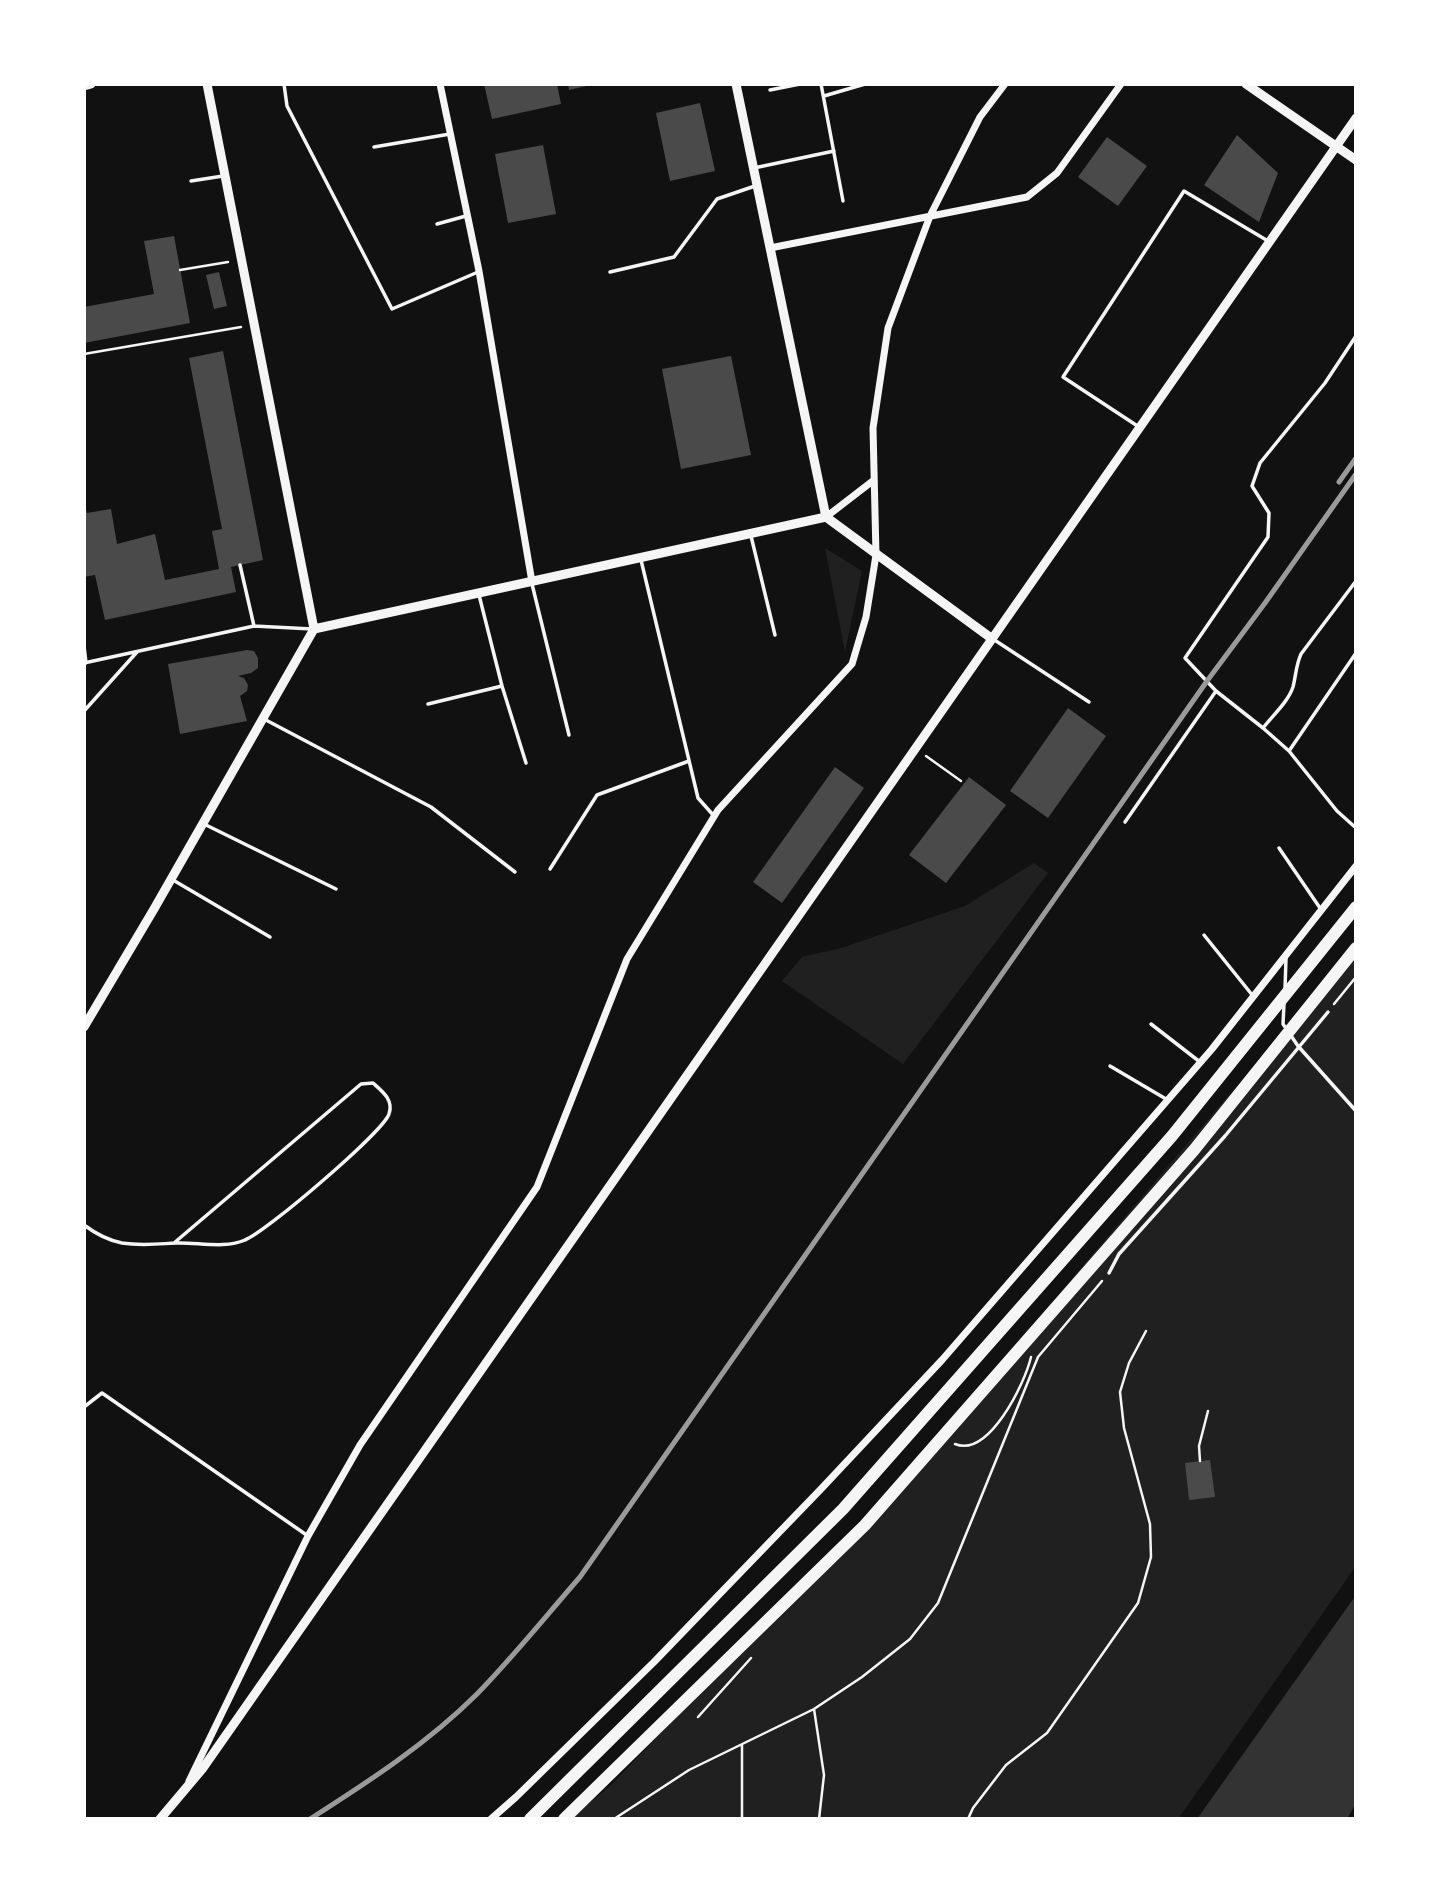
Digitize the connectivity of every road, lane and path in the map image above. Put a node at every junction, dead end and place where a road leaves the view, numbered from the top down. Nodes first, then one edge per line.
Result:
1 (91, 84) edge
2 (207, 84) edge
3 (284, 84) edge
4 (440, 84) edge
5 (736, 84) edge
6 (800, 84) edge
7 (821, 84) edge
8 (865, 84) edge
9 (1005, 84) edge
10 (1121, 84) edge
11 (1246, 84) edge
12 (84, 86) edge
13 (770, 90) dead end
14 (824, 96) junction
15 (1356, 118) edge
16 (452, 134) junction
17 (1335, 145) junction
18 (374, 147) dead end
19 (834, 151) junction
20 (1356, 160) edge
21 (754, 168) junction
22 (225, 175) junction
23 (191, 181) dead end
24 (757, 185) junction
25 (843, 201) dead end
26 (468, 216) junction
27 (930, 216) junction
28 (437, 224) dead end
29 (1268, 241) junction
30 (770, 248) junction
31 (242, 260) junction
32 (180, 270) dead end
33 (479, 271) junction
34 (610, 272) dead end
35 (254, 324) junction
36 (1356, 336) edge
37 (84, 354) edge
38 (1139, 427) junction
39 (874, 480) junction
40 (826, 517) junction
41 (751, 534) junction
42 (876, 555) junction
43 (640, 558) junction
44 (240, 565) dead end
45 (1356, 581) edge
46 (532, 582) junction
47 (479, 593) junction
48 (254, 626) junction
49 (314, 629) junction
50 (775, 635) dead end
51 (991, 638) junction
52 (84, 646) edge
53 (138, 651) junction
54 (1356, 653) edge
55 (85, 663) edge
56 (502, 685) junction
57 (1216, 691) junction
58 (1089, 702) dead end
59 (428, 704) dead end
60 (84, 711) edge
61 (262, 718) junction
62 (1264, 727) junction
63 (569, 735) dead end
64 (914, 748) junction
65 (1289, 751) junction
66 (689, 761) junction
67 (526, 763) dead end
68 (961, 780) dead end
69 (714, 817) junction
70 (1125, 822) dead end
71 (202, 823) junction
72 (1356, 828) edge
73 (1279, 849) dead end
74 (1356, 866) edge
75 (550, 869) dead end
76 (514, 872) dead end
77 (171, 879) junction
78 (336, 889) dead end
79 (1356, 906) edge
80 (1320, 908) junction
81 (1204, 935) dead end
82 (270, 937) dead end
83 (1356, 948) edge
84 (1286, 953) junction
85 (1356, 977) edge
86 (1253, 996) junction
87 (1328, 1012) joint
88 (1151, 1024) dead end
89 (84, 1027) edge
90 (1298, 1046) junction
91 (1200, 1062) junction
92 (1110, 1066) dead end
93 (1168, 1100) junction
94 (1356, 1111) edge
95 (84, 1225) edge
96 (174, 1243) junction
97 (1109, 1273) joint
98 (1146, 1331) dead end
99 (84, 1407) edge
100 (1209, 1411) dead end
101 (1200, 1461) dead end
102 (308, 1536) junction
103 (814, 1709) junction
104 (742, 1745) junction
105 (184, 1791) junction
106 (160, 1819) edge
107 (491, 1819) edge
108 (530, 1819) edge
109 (564, 1819) edge
110 (614, 1819) edge
111 (742, 1819) edge
112 (819, 1819) edge
113 (968, 1819) edge

1 - 12 street
2 - 22 street
3 - 33 lane
4 - 16 street
5 - 21 street
6 - 13 lane
7 - 14 lane
8 - 14 lane
9 - 27 street
10 - 27 street
11 - 17 street
14 - 19 lane
15 - 17 street
16 - 18 lane
16 - 26 street
17 - 20 street
17 - 29 street
19 - 21 lane
19 - 25 lane
21 - 24 street
22 - 23 lane
22 - 31 street
24 - 30 street
24 - 34 lane
26 - 28 lane
26 - 33 street
27 - 30 street
27 - 39 street
29 - 38 street
29 - 38 lane
30 - 40 street
31 - 32 path
31 - 35 street
33 - 46 street
35 - 37 path
35 - 49 street
36 - 57 lane
38 - 51 street
39 - 40 street
39 - 42 street
40 - 41 street
40 - 42 street
41 - 43 street
41 - 50 lane
42 - 51 street
42 - 69 street
43 - 46 street
43 - 66 lane
44 - 48 lane
45 - 62 lane
46 - 47 street
46 - 63 lane
47 - 49 street
47 - 56 lane
48 - 49 lane
48 - 53 lane
49 - 61 street
51 - 58 lane
51 - 64 street
52 - 55 lane
53 - 55 lane
53 - 60 lane
54 - 65 lane
56 - 59 lane
56 - 67 lane
57 - 62 lane
57 - 70 lane
61 - 71 street
61 - 76 lane
62 - 65 lane
64 - 68 path
64 - 105 street
65 - 72 lane
66 - 69 lane
66 - 75 lane
69 - 102 street
71 - 77 street
71 - 78 lane
73 - 80 lane
74 - 80 street
77 - 82 lane
77 - 89 street
79 - 108 highway
80 - 84 street
81 - 86 lane
83 - 109 highway
84 - 86 street
84 - 90 lane
85 - 87 path
86 - 91 street
87 - 90 lane
88 - 91 lane
90 - 94 lane
90 - 97 lane
91 - 93 street
92 - 93 lane
93 - 107 street
95 - 96 lane
96 - 96 lane
97 - 103 path
98 - 113 path
99 - 102 lane
100 - 101 path
102 - 105 street
103 - 104 path
103 - 112 path
104 - 110 path
104 - 111 path
105 - 106 street

